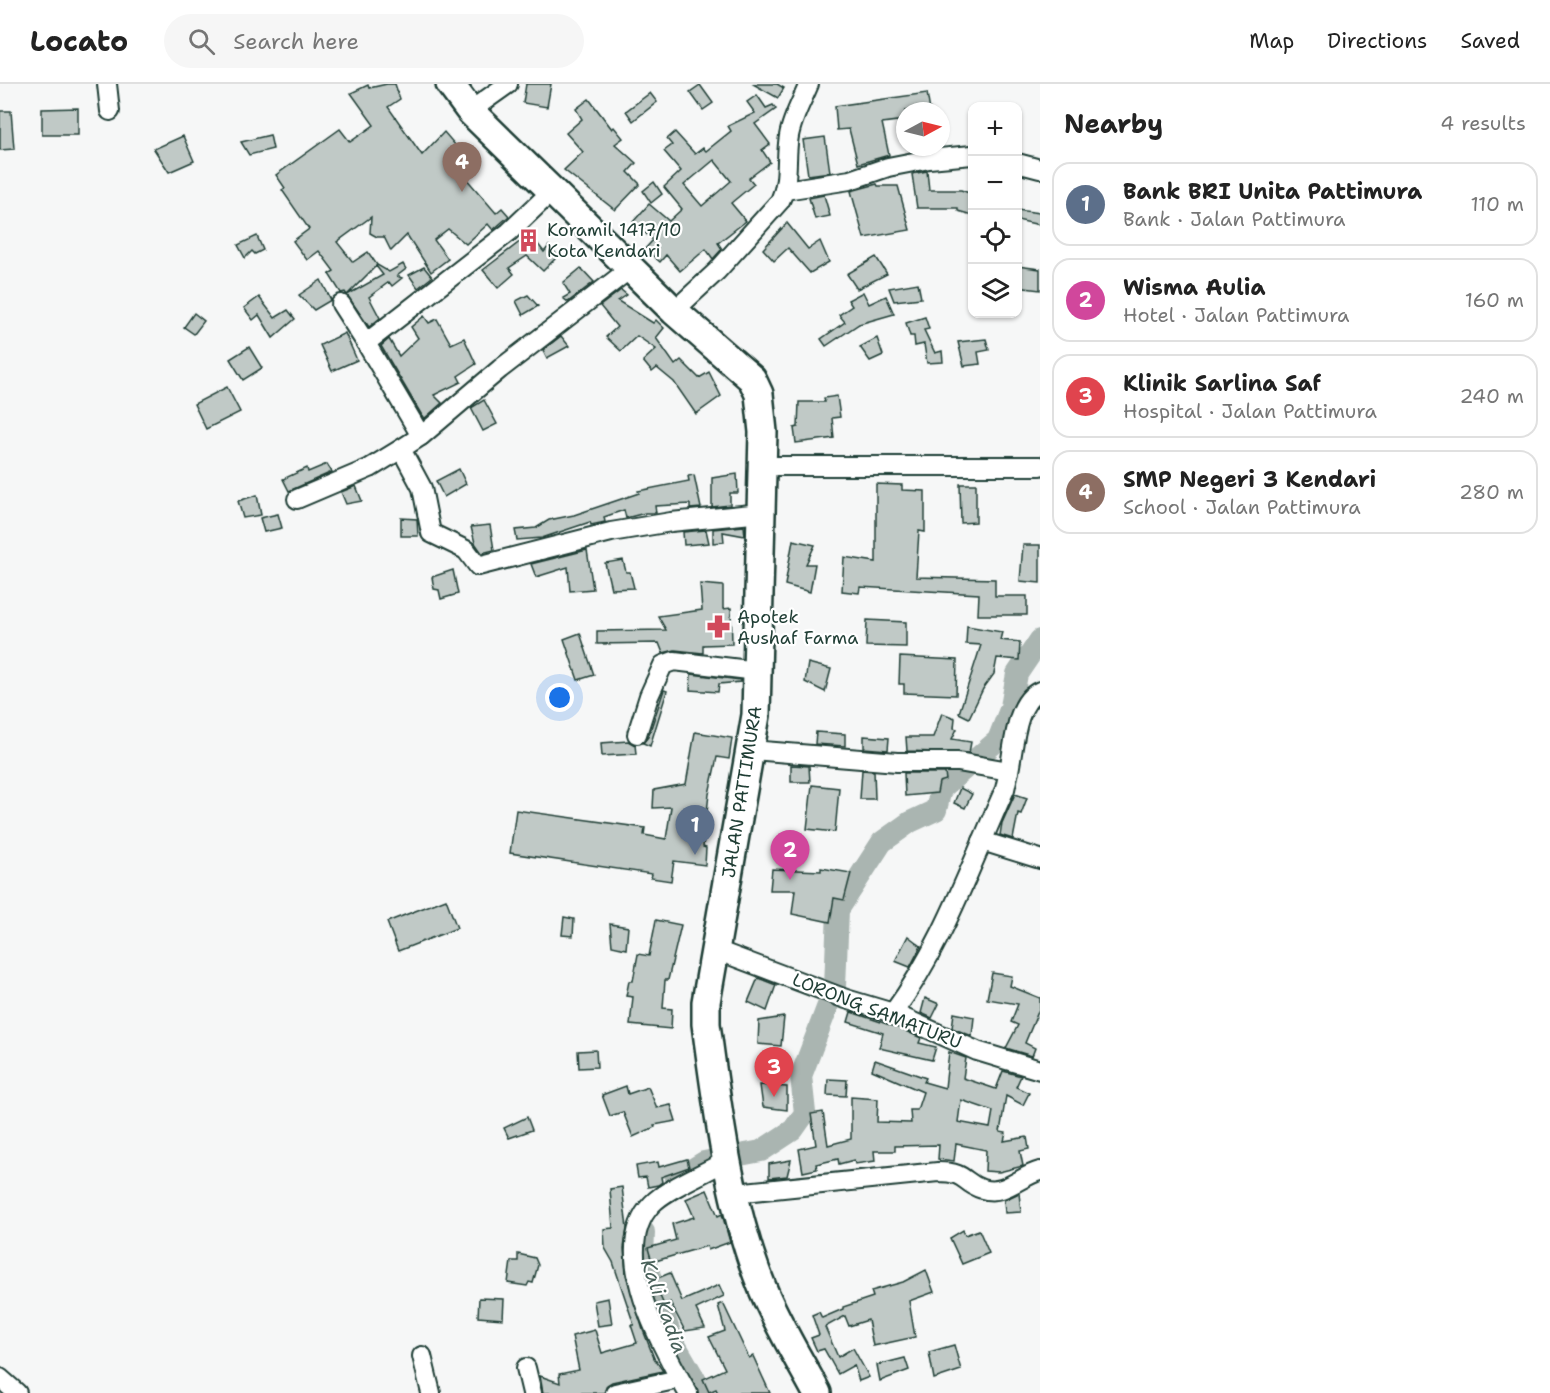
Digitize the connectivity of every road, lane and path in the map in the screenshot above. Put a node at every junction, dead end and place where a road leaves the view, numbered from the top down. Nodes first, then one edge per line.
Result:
1 (107, 84) edge
2 (450, 84) edge
3 (508, 84) edge
4 (809, 84) edge
5 (110, 111) dead end
6 (470, 111) junction
7 (968, 155) edge
8 (1022, 164) edge
9 (1040, 170) edge
10 (785, 190) junction
11 (552, 191) junction
12 (631, 268) junction
13 (341, 304) dead end
14 (674, 310) junction
15 (366, 343) junction
16 (421, 436) junction
17 (400, 449) junction
18 (763, 466) junction
19 (1040, 466) edge
20 (297, 499) dead end
21 (762, 513) junction
22 (758, 671) junction
23 (1040, 691) edge
24 (637, 734) dead end
25 (751, 750) junction
26 (999, 770) junction
27 (981, 841) junction
28 (1040, 859) edge
29 (716, 950) junction
30 (893, 1014) junction
31 (1040, 1070) edge
32 (729, 1169) junction
33 (1040, 1171) edge
34 (422, 1356) dead end
35 (526, 1368) dead end
36 (0, 1378) edge
37 (683, 1386) edge
38 (17, 1393) edge
39 (431, 1393) edge
40 (532, 1393) edge
41 (615, 1393) edge
42 (816, 1393) edge

1 - 5 street
2 - 6 highway, JALAN PATTIMURA
3 - 6 street
4 - 10 street
6 - 11 highway, JALAN PATTIMURA
7 - 10 street
8 - 9 street
10 - 14 street
11 - 12 highway, JALAN PATTIMURA
11 - 15 street
12 - 14 highway, JALAN PATTIMURA
12 - 16 street
13 - 15 street
14 - 18 highway, JALAN PATTIMURA
15 - 16 street
16 - 17 street
17 - 20 street
17 - 21 street
18 - 19 street
18 - 21 highway, JALAN PATTIMURA
21 - 22 highway, JALAN PATTIMURA
22 - 24 street
22 - 25 highway, JALAN PATTIMURA
23 - 26 street
25 - 26 street
25 - 29 highway, JALAN PATTIMURA
26 - 27 street
27 - 28 street
27 - 30 street
29 - 30 street, LORONG SAMATURU
29 - 32 highway, JALAN PATTIMURA
30 - 31 street, LORONG SAMATURU
32 - 33 street
32 - 37 street
32 - 42 highway, JALAN PATTIMURA
34 - 39 street
35 - 40 street
36 - 38 street
37 - 41 street

